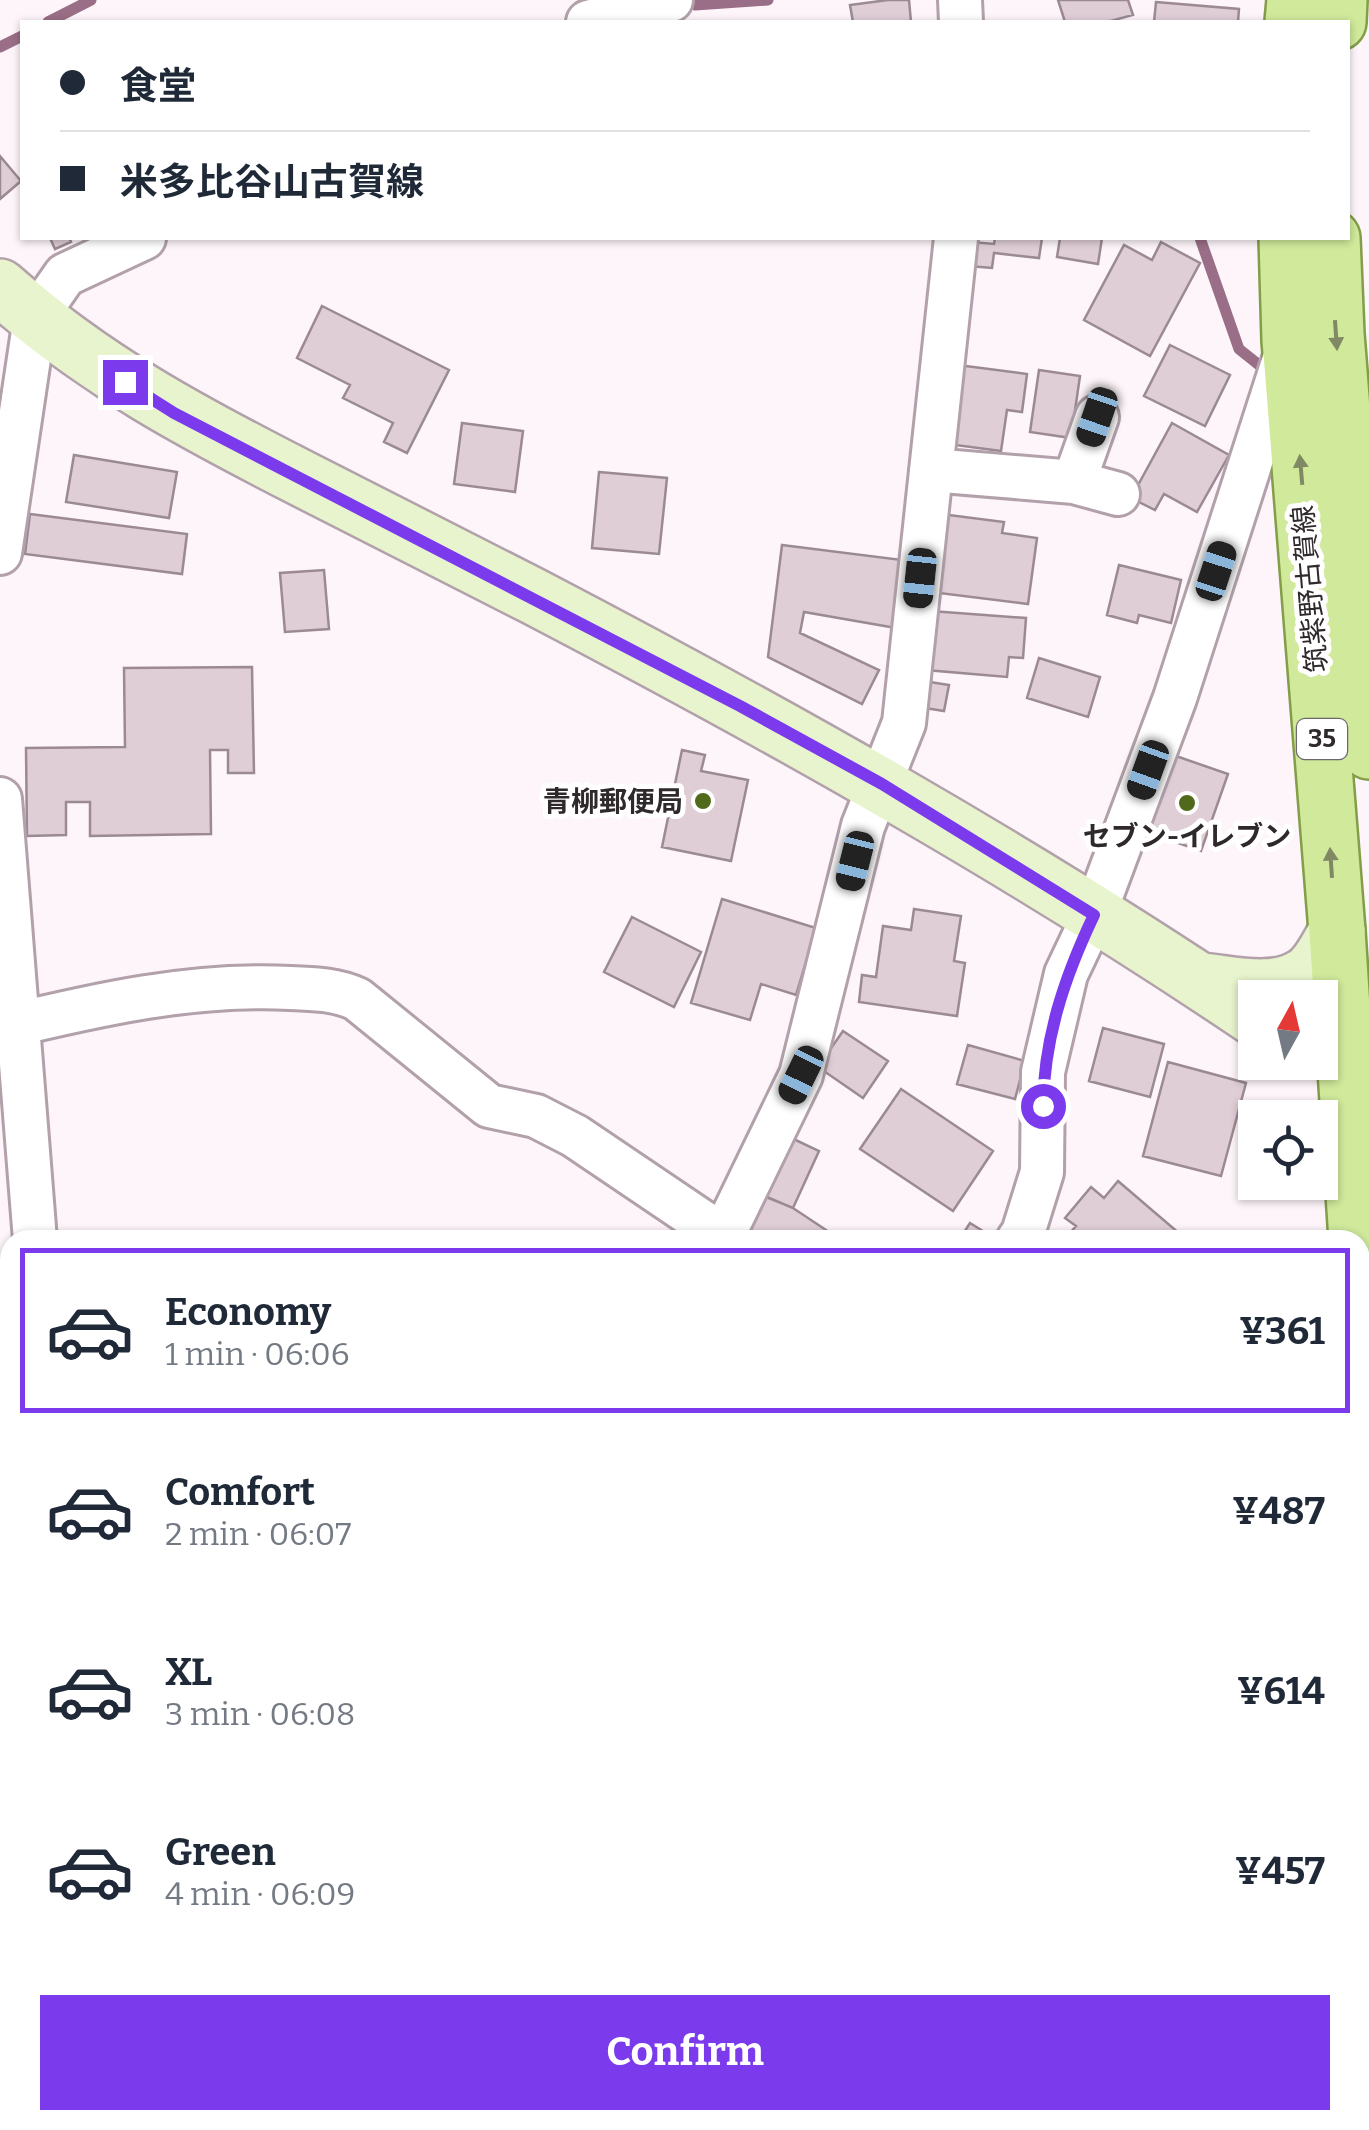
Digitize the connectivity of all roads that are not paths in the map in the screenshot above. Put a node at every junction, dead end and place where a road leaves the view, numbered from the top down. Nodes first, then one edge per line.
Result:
1 (671, 0) edge
2 (596, 20) edge
3 (140, 240) edge
4 (956, 240) edge
5 (1288, 240) edge
6 (1332, 240) edge
7 (17, 302) edge
8 (1290, 340) junction
9 (1097, 417) dead end
10 (1357, 450) edge
11 (932, 470) junction
12 (1074, 482) junction
13 (1118, 494) dead end
14 (0, 553) edge
15 (1369, 752) edge
16 (882, 784) junction
17 (0, 799) edge
18 (1094, 915) junction
19 (1337, 932) junction
20 (1199, 980) junction
21 (1238, 1006) edge
22 (9, 1026) edge
23 (1345, 1080) edge
24 (34, 1230) edge
25 (714, 1230) edge
26 (730, 1230) edge
27 (1024, 1230) edge
28 (1356, 1230) edge

1 - 2 street
3 - 7 street
4 - 11 street
5 - 8 main road, 筑紫野古賀線 / 35
6 -> 10 main road, 筑紫野古賀線 / 35
7 - 14 street
7 - 16 main road
8 - 18 street
19 -> 8 main road, 筑紫野古賀線 / 35
9 - 12 street
10 - 15 main road, 筑紫野古賀線 / 35
11 - 12 street
11 - 16 street
12 - 13 street
16 - 18 main road
16 - 26 street
17 - 22 street
18 - 20 main road
18 - 27 street
19 - 20 main road
19 - 23 main road, 筑紫野古賀線 / 35
20 - 21 main road
22 - 24 street
22 - 25 street
23 - 28 main road, 筑紫野古賀線 / 35

